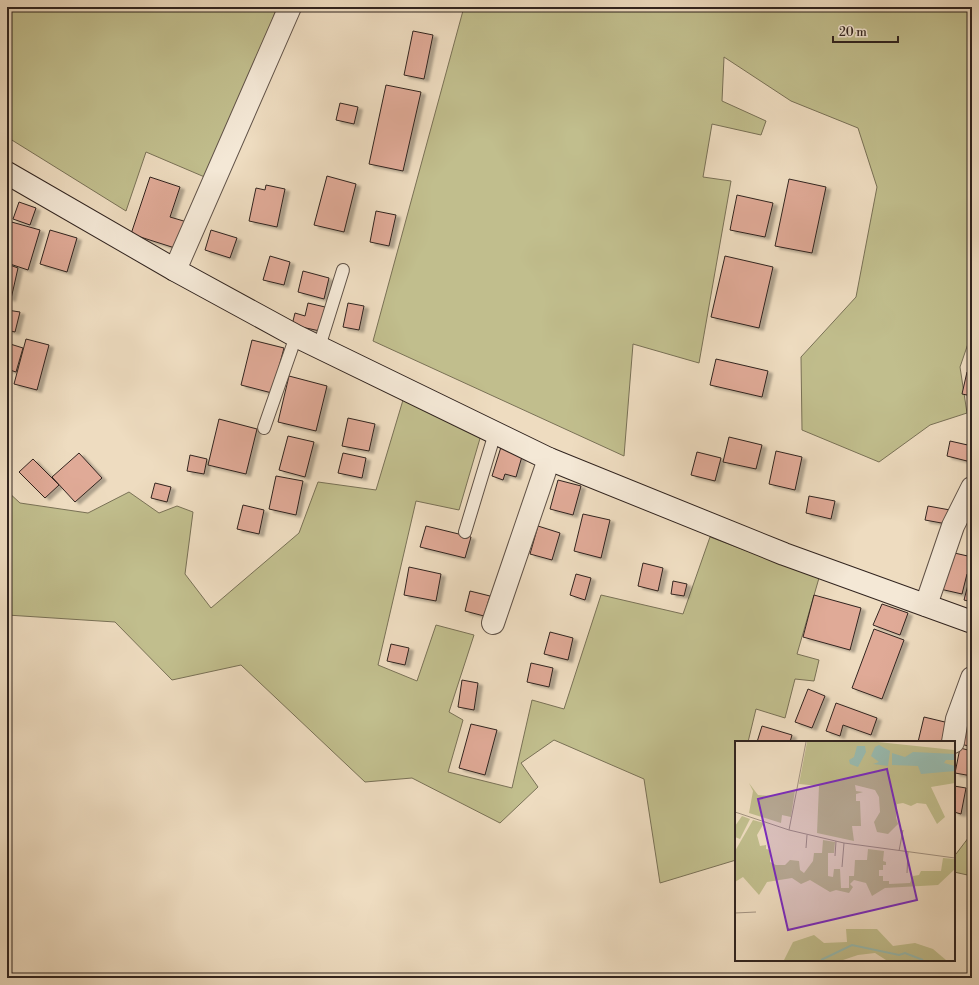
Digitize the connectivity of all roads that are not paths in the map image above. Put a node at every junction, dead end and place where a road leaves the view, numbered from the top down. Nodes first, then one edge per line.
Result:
1 (290, 7) edge
2 (7, 172) edge
3 (175, 270) junction
4 (343, 270) dead end
5 (296, 336) junction
6 (320, 347) junction
7 (264, 428) dead end
8 (495, 433) junction
9 (549, 459) junction
10 (972, 488) edge
11 (465, 532) dead end
12 (926, 605) junction
13 (972, 622) edge
14 (493, 623) dead end
15 (972, 678) edge
16 (953, 741) edge

1 - 3 street
2 - 3 street
3 - 5 street
4 - 6 lane
5 - 6 street
5 - 7 lane
6 - 8 street
8 - 9 street
8 - 11 lane
9 - 12 street
9 - 14 street
10 - 12 street
12 - 13 street
15 - 16 street

